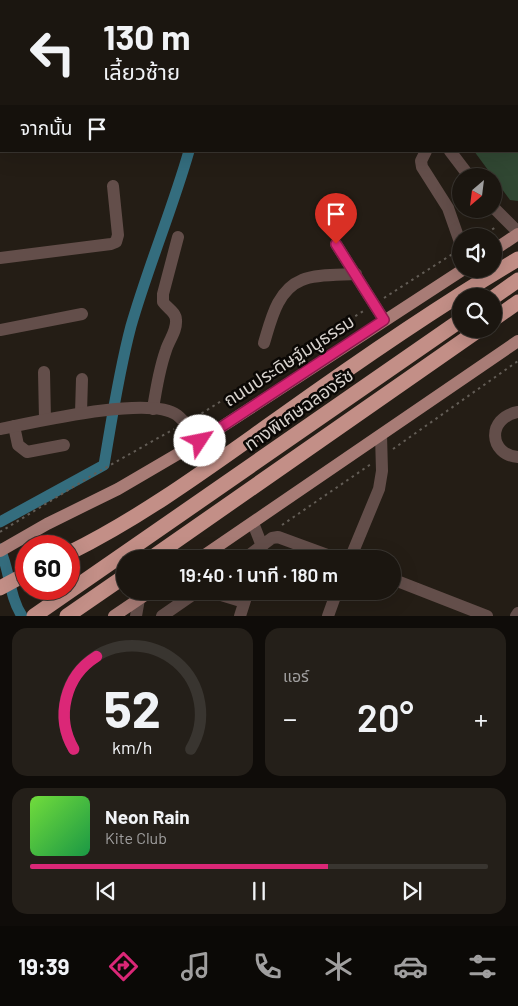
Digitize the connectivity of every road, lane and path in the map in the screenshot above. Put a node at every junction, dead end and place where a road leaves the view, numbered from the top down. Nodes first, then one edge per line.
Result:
1 (426, 152) edge
2 (451, 152) edge
3 (462, 168) edge
4 (113, 186) dead end
5 (502, 216) edge
6 (455, 228) edge
7 (518, 233) edge
8 (178, 237) dead end
9 (336, 244) dead end
10 (502, 244) edge
11 (452, 255) edge
12 (0, 258) edge
13 (518, 259) edge
14 (356, 274) junction
15 (452, 276) edge
16 (518, 280) edge
17 (502, 291) edge
18 (518, 302) edge
19 (374, 304) junction
20 (502, 313) edge
21 (82, 314) dead end
22 (384, 320) junction
23 (452, 326) edge
24 (0, 330) edge
25 (467, 338) edge
26 (518, 341) edge
27 (264, 344) dead end
28 (44, 372) dead end
29 (82, 379) dead end
30 (153, 409) junction
31 (518, 412) edge
32 (81, 413) junction
33 (45, 419) junction
34 (185, 423) junction
35 (14, 426) junction
36 (0, 428) edge
37 (381, 435) junction
38 (200, 441) junction
39 (64, 444) dead end
40 (518, 457) edge
41 (253, 523) junction
42 (0, 532) edge
43 (80, 548) edge
44 (3, 549) edge
45 (163, 550) edge
46 (212, 550) edge
47 (259, 550) edge
48 (262, 550) edge
49 (313, 550) edge
50 (354, 550) edge
51 (116, 582) edge
52 (401, 582) edge
53 (137, 600) edge
54 (138, 600) edge
55 (185, 600) edge
56 (245, 600) edge
57 (334, 600) edge
58 (518, 612) edge
59 (34, 616) edge
60 (67, 616) edge
61 (114, 616) edge
62 (136, 616) edge
63 (162, 616) edge
64 (240, 616) edge
65 (328, 616) edge
66 (487, 616) edge
67 (516, 616) edge

1 - 6 street
2 - 3 street
4 - 12 street
5 - 7 street
7 - 10 main road
8 - 30 street
9 - 14 street
11 - 19 path
13 - 43 highway
14 - 19 street
14 - 27 street
15 - 22 main road, ถนนประดิษฐ์มนูธรรม
16 - 17 highway
18 - 20 highway
19 - 22 street
19 - 34 path
21 - 24 street
22 - 38 main road, ถนนประดิษฐ์มนูธรรม
23 - 59 highway, ทางพิเศษฉลองรัช
25 - 45 highway
26 - 37 main road
28 - 33 street
29 - 32 street
30 - 32 street
30 - 34 street
31 - 40 street
32 - 33 street
33 - 35 street
34 - 38 street
34 - 42 path
35 - 36 street
35 - 39 street
37 - 41 main road
37 - 50 street
38 - 44 main road, ถนนประดิษฐ์มนูธรรม
41 - 46 main road
41 - 47 street
48 - 49 street
51 - 60 highway
52 - 66 street
53 - 61 main road
54 - 62 street
55 - 63 street
56 - 64 street
57 - 65 street
58 - 67 street

